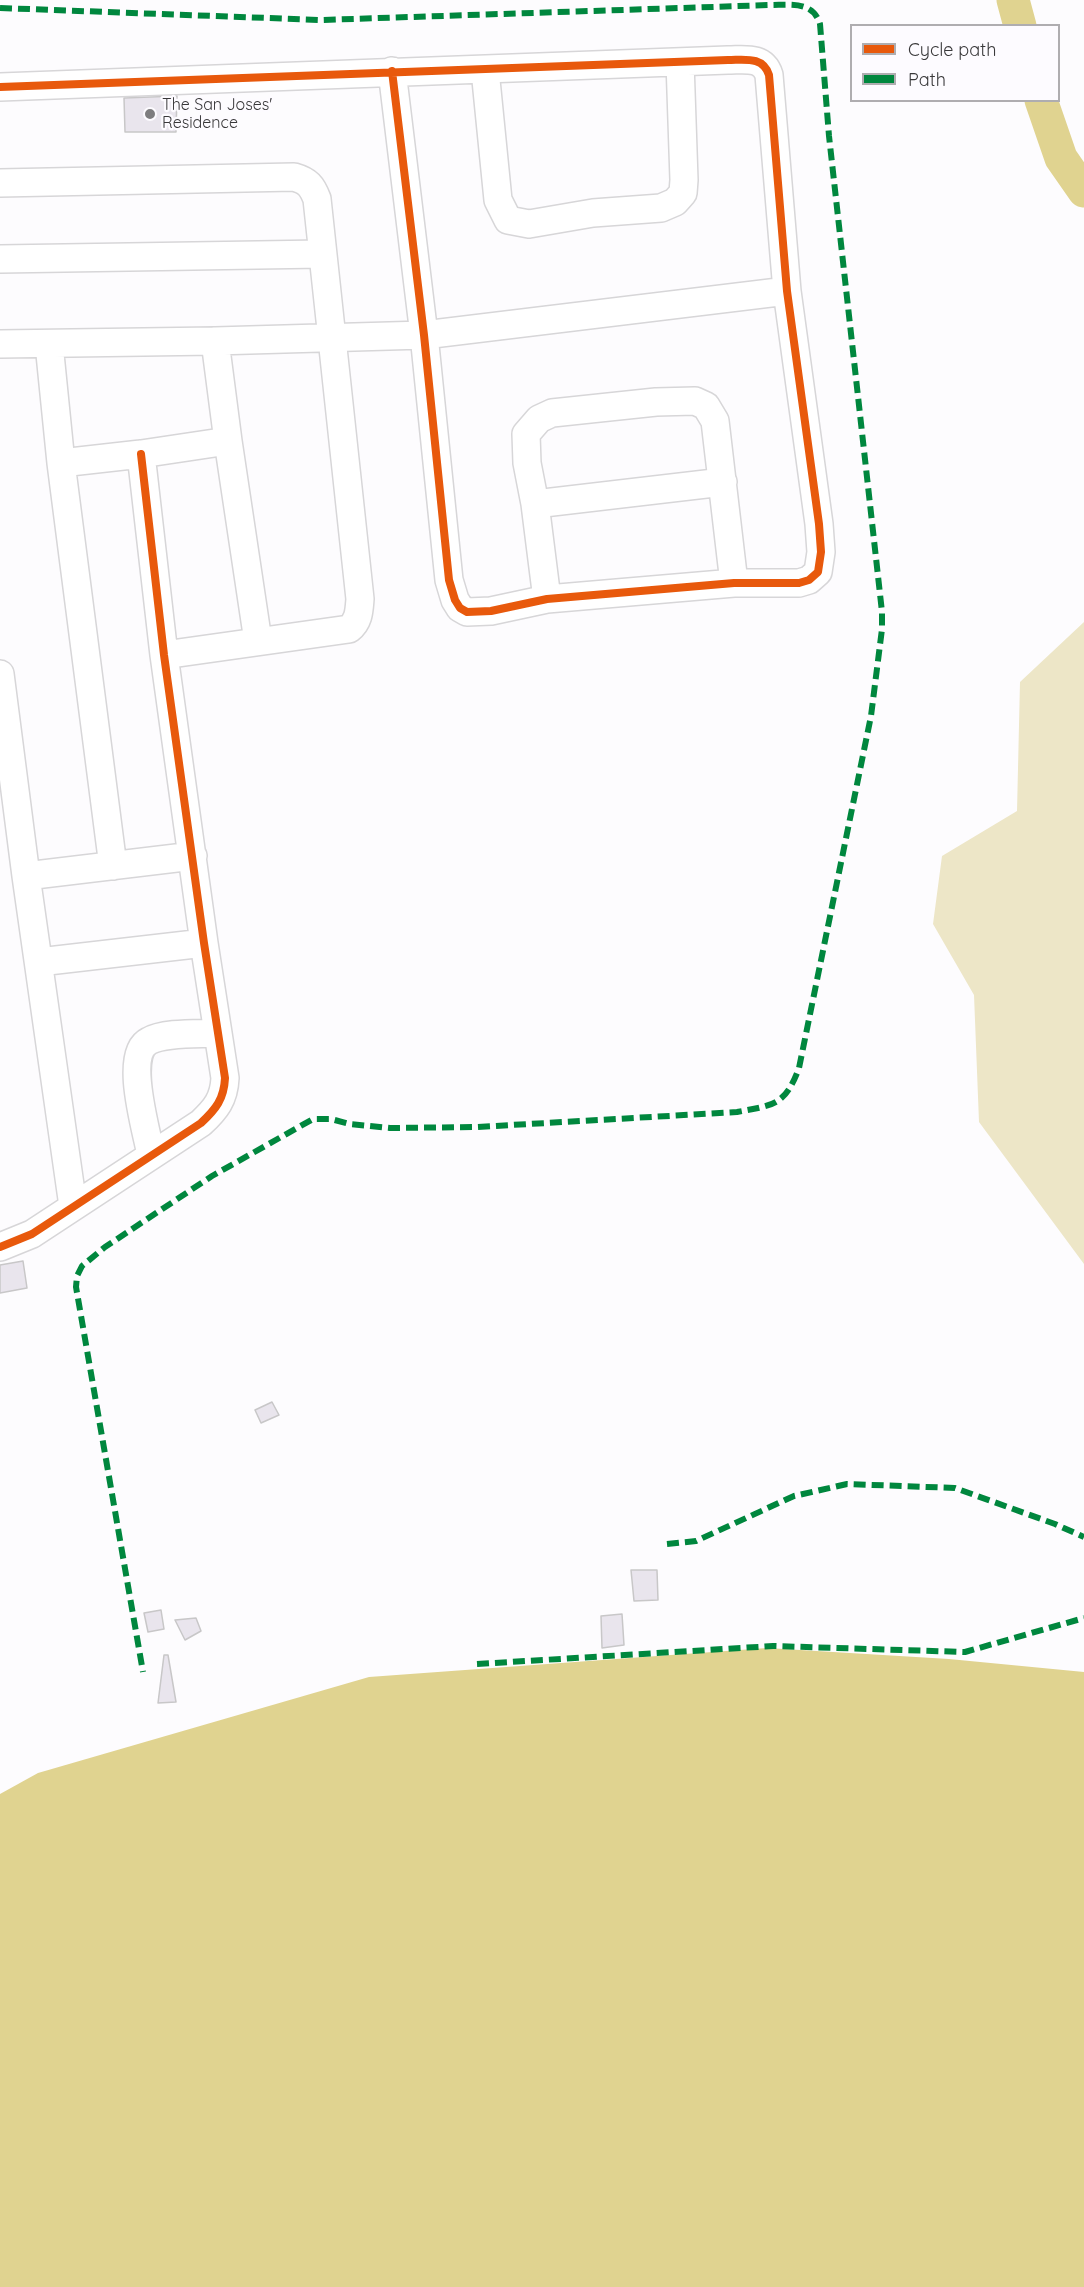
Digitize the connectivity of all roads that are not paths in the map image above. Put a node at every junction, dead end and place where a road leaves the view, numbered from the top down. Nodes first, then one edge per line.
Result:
1 (680, 62) junction
2 (485, 70) junction
3 (392, 71) junction
4 (0, 87) edge
5 (0, 183) edge
6 (322, 254) junction
7 (0, 258) edge
8 (787, 291) junction
9 (424, 335) junction
10 (331, 338) junction
11 (215, 341) junction
12 (0, 344) edge
13 (49, 344) junction
14 (228, 441) junction
15 (141, 454) junction
16 (61, 463) junction
17 (723, 482) junction
18 (535, 504) junction
19 (734, 583) junction
20 (548, 599) junction
21 (258, 640) junction
22 (164, 655) junction
23 (0, 674) edge
24 (193, 856) junction
25 (113, 866) junction
26 (26, 876) junction
27 (204, 943) junction
28 (39, 962) junction
29 (217, 1033) junction
30 (151, 1155) junction
31 (73, 1206) junction
32 (0, 1247) edge

1 - 2 street
1 - 2 street
1 - 8 street
2 - 3 street
3 - 4 street
3 - 9 street
5 - 6 street
6 - 7 street
6 - 10 street
8 - 9 street
8 - 19 street
9 - 10 street
9 - 20 street
10 - 11 street
10 - 21 street
11 - 13 street
11 - 14 street
12 - 13 street
13 - 16 street
14 - 15 street
14 - 21 street
15 - 16 street
15 - 22 street
16 - 25 street
17 - 18 street
17 - 18 street
17 - 19 street
18 - 20 street
19 - 20 street
21 - 22 street
22 - 24 street
23 - 26 street
24 - 25 street
24 - 27 street
25 - 26 street
26 - 28 street
27 - 28 street
27 - 29 street
28 - 31 street
29 - 30 street
29 - 30 street
30 - 31 street
31 - 32 street

